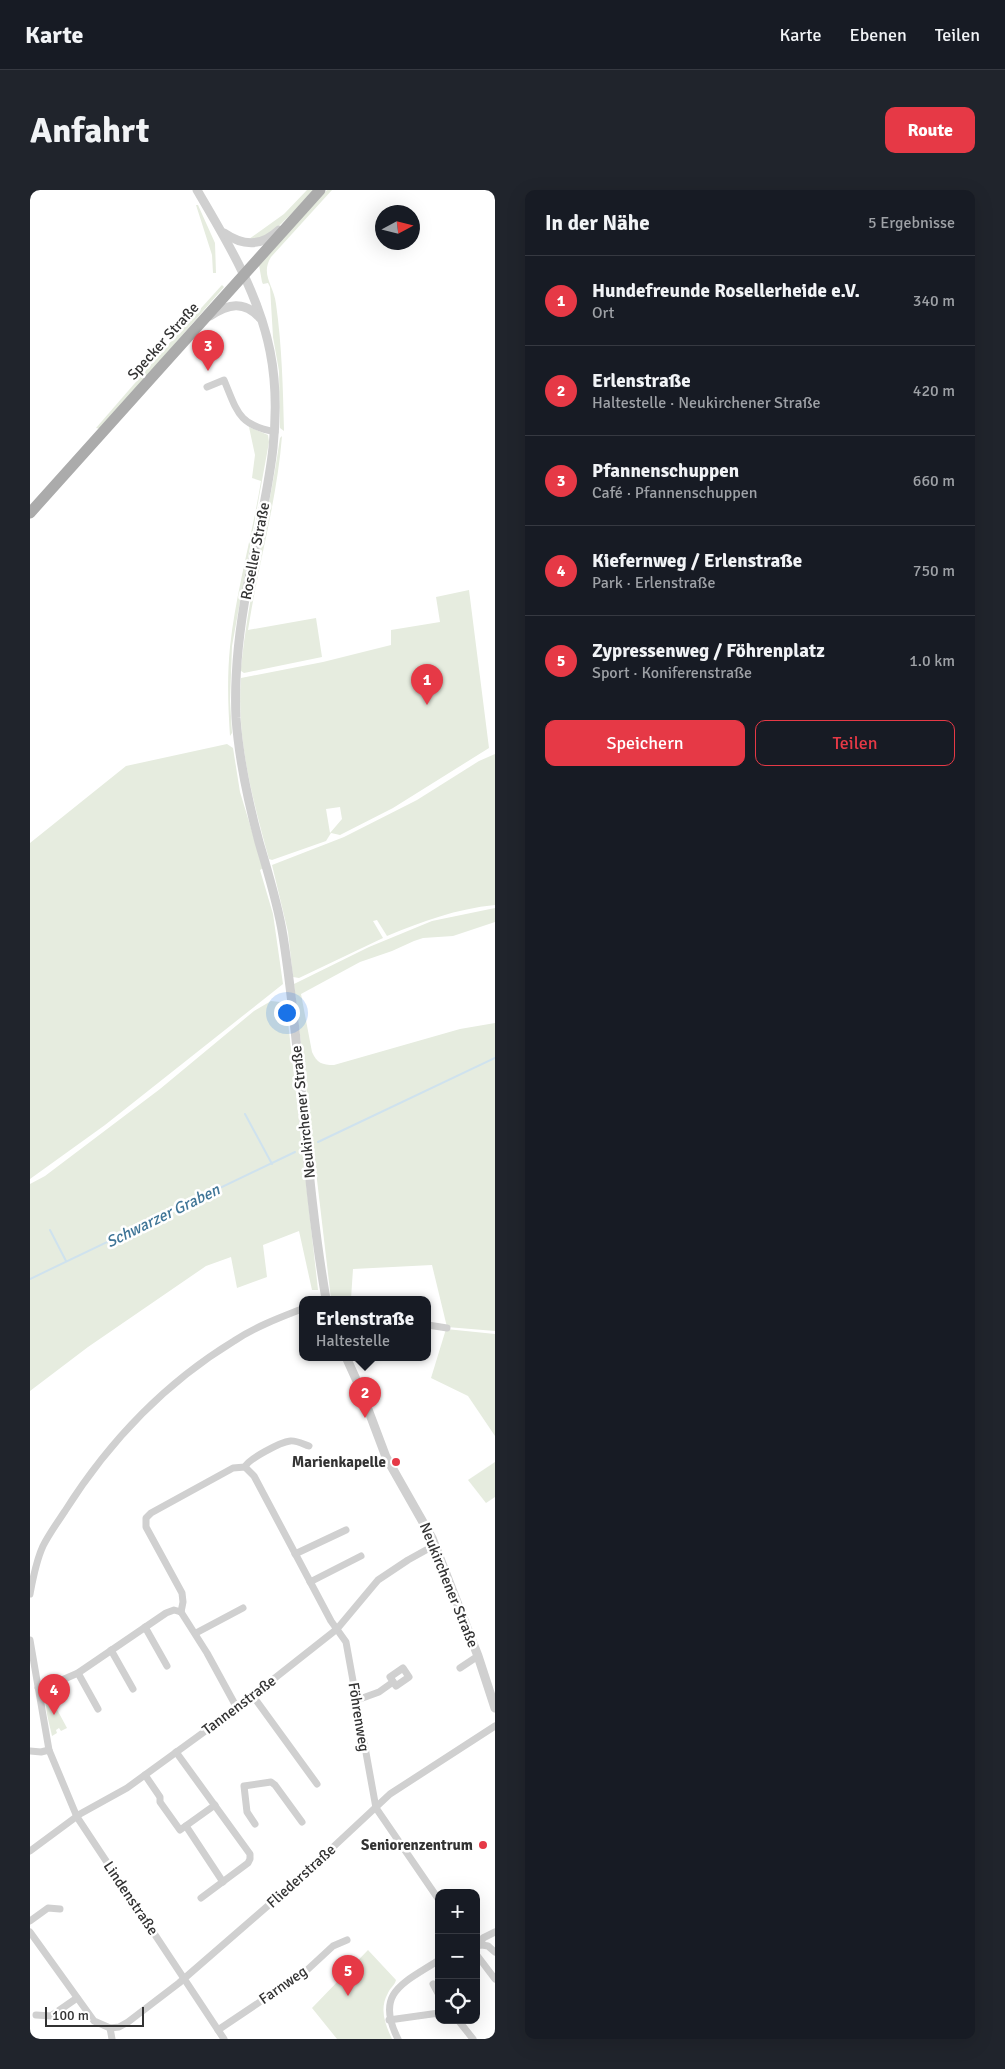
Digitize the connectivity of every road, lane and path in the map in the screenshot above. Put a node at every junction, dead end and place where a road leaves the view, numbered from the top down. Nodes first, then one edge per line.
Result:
1 (197, 190) edge
2 (320, 191) edge
3 (222, 232) junction
4 (244, 274) junction
5 (263, 323) junction
6 (194, 329) junction
7 (207, 387) dead end
8 (275, 432) junction
9 (30, 513) edge
10 (281, 924) joint
11 (326, 1296) edge
12 (299, 1310) edge
13 (431, 1325) edge
14 (447, 1328) dead end
15 (348, 1361) edge
16 (309, 1446) dead end
17 (247, 1468) junction
18 (346, 1530) dead end
19 (435, 1545) junction
20 (295, 1554) junction
21 (361, 1556) dead end
22 (310, 1582) junction
23 (30, 1594) edge
24 (243, 1608) dead end
25 (182, 1612) junction
26 (145, 1627) junction
27 (337, 1629) junction
28 (196, 1633) junction
29 (30, 1640) edge
30 (111, 1650) junction
31 (478, 1656) junction
32 (168, 1666) dead end
33 (460, 1668) dead end
34 (78, 1673) junction
35 (393, 1682) dead end
36 (38, 1688) junction
37 (134, 1689) dead end
38 (253, 1696) junction
39 (357, 1700) junction
40 (237, 1708) junction
41 (495, 1708) edge
42 (98, 1709) dead end
43 (495, 1726) edge
44 (49, 1750) junction
45 (30, 1751) edge
46 (176, 1752) junction
47 (145, 1775) junction
48 (317, 1784) dead end
49 (215, 1804) junction
50 (376, 1808) junction
51 (76, 1817) junction
52 (302, 1822) dead end
53 (255, 1824) dead end
54 (186, 1826) junction
55 (30, 1852) edge
56 (223, 1882) junction
57 (435, 1894) edge
58 (201, 1898) dead end
59 (60, 1909) dead end
60 (30, 1921) edge
61 (495, 1932) edge
62 (31, 1935) edge
63 (347, 1940) dead end
64 (480, 1942) edge
65 (480, 1945) edge
66 (495, 1952) edge
67 (480, 1959) edge
68 (435, 1963) edge
69 (184, 1978) junction
70 (495, 1979) edge
71 (433, 1984) dead end
72 (435, 1988) edge
73 (77, 1998) junction
74 (435, 2014) edge
75 (36, 2015) dead end
76 (389, 2020) junction
77 (461, 2024) edge
78 (218, 2030) junction
79 (110, 2035) edge
80 (224, 2039) edge
81 (398, 2039) edge
82 (473, 2039) edge

1 - 3 street, Roseller Straße
2 - 3 street
2 - 4 main road, Specker Straße
3 - 4 street, Roseller Straße
4 - 5 street, Roseller Straße
4 - 6 main road, Specker Straße
5 - 6 street
5 - 8 street, Roseller Straße
6 - 9 main road, Specker Straße
7 - 8 street
8 - 10 street, Roseller Straße
10 - 11 street, Neukirchener Straße
12 - 23 street
13 - 14 street
15 - 19 street, Neukirchener Straße
16 - 17 street
17 - 20 street, Föhrenweg
17 - 25 street
18 - 20 street
19 - 27 street, Tannenstraße
19 - 31 street, Neukirchener Straße
20 - 22 street, Föhrenweg
21 - 22 street
22 - 27 street, Föhrenweg
24 - 28 street
25 - 26 street
25 - 28 street
26 - 30 street
26 - 32 street
27 - 38 street, Tannenstraße
27 - 39 street, Föhrenweg
28 - 40 street
29 - 36 street, Lindenstraße
30 - 34 street
30 - 37 street
31 - 33 street
31 - 41 street, Neukirchener Straße
34 - 36 street
34 - 42 street
35 - 39 street
36 - 44 street, Lindenstraße
38 - 40 street, Tannenstraße
38 - 48 street
39 - 50 street, Föhrenweg
40 - 46 street, Tannenstraße
43 - 50 street, Fliederstraße
44 - 45 street
44 - 51 street, Lindenstraße
46 - 47 street, Tannenstraße
46 - 49 street
47 - 51 street, Tannenstraße
47 - 54 street
49 - 54 street
49 - 56 street
50 - 57 street
50 - 69 street, Fliederstraße
51 - 55 street, Tannenstraße
51 - 69 street, Lindenstraße
52 - 53 street
54 - 56 street
56 - 58 street
59 - 60 street
61 - 64 street
62 - 73 street
63 - 78 street, Farnweg
65 - 66 street
67 - 70 street
68 - 76 street
69 - 78 street, Lindenstraße
69 - 79 street, Fliederstraße
71 - 72 street
73 - 75 street
73 - 79 street
74 - 76 street
76 - 81 street
77 - 82 street
78 - 80 street, Lindenstraße

